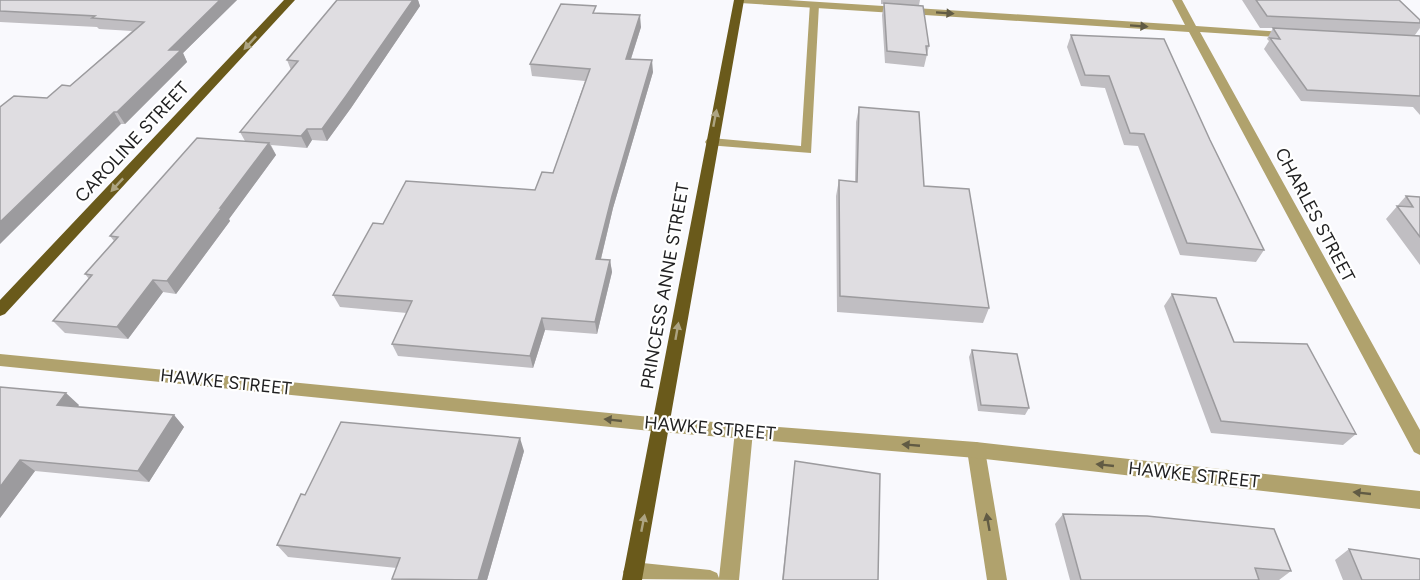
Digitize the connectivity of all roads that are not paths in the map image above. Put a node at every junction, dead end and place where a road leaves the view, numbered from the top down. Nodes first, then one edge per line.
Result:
1 (290, 0) edge
2 (739, 0) edge
3 (1178, 0) edge
4 (814, 5) junction
5 (1194, 30) junction
6 (1306, 35) edge
7 (711, 142) junction
8 (0, 310) edge
9 (0, 360) edge
10 (661, 425) junction
11 (744, 431) junction
12 (1420, 447) edge
13 (976, 450) junction
14 (1420, 500) edge
15 (632, 576) edge
16 (710, 580) edge
17 (729, 580) edge
18 (998, 580) edge

1 -> 8 main road, CAROLINE STREET
2 - 4 street
7 -> 2 main road, PRINCESS ANNE STREET
3 - 5 street, CHARLES STREET
4 -> 5 street
4 - 7 street
5 - 6 street
5 - 12 street, CHARLES STREET
10 -> 7 main road, PRINCESS ANNE STREET
10 -> 9 street, HAWKE STREET
10 - 11 street, HAWKE STREET
15 -> 10 main road, PRINCESS ANNE STREET
13 -> 11 street, HAWKE STREET
11 - 17 street
14 -> 13 street, HAWKE STREET
18 -> 13 street
15 - 16 street

